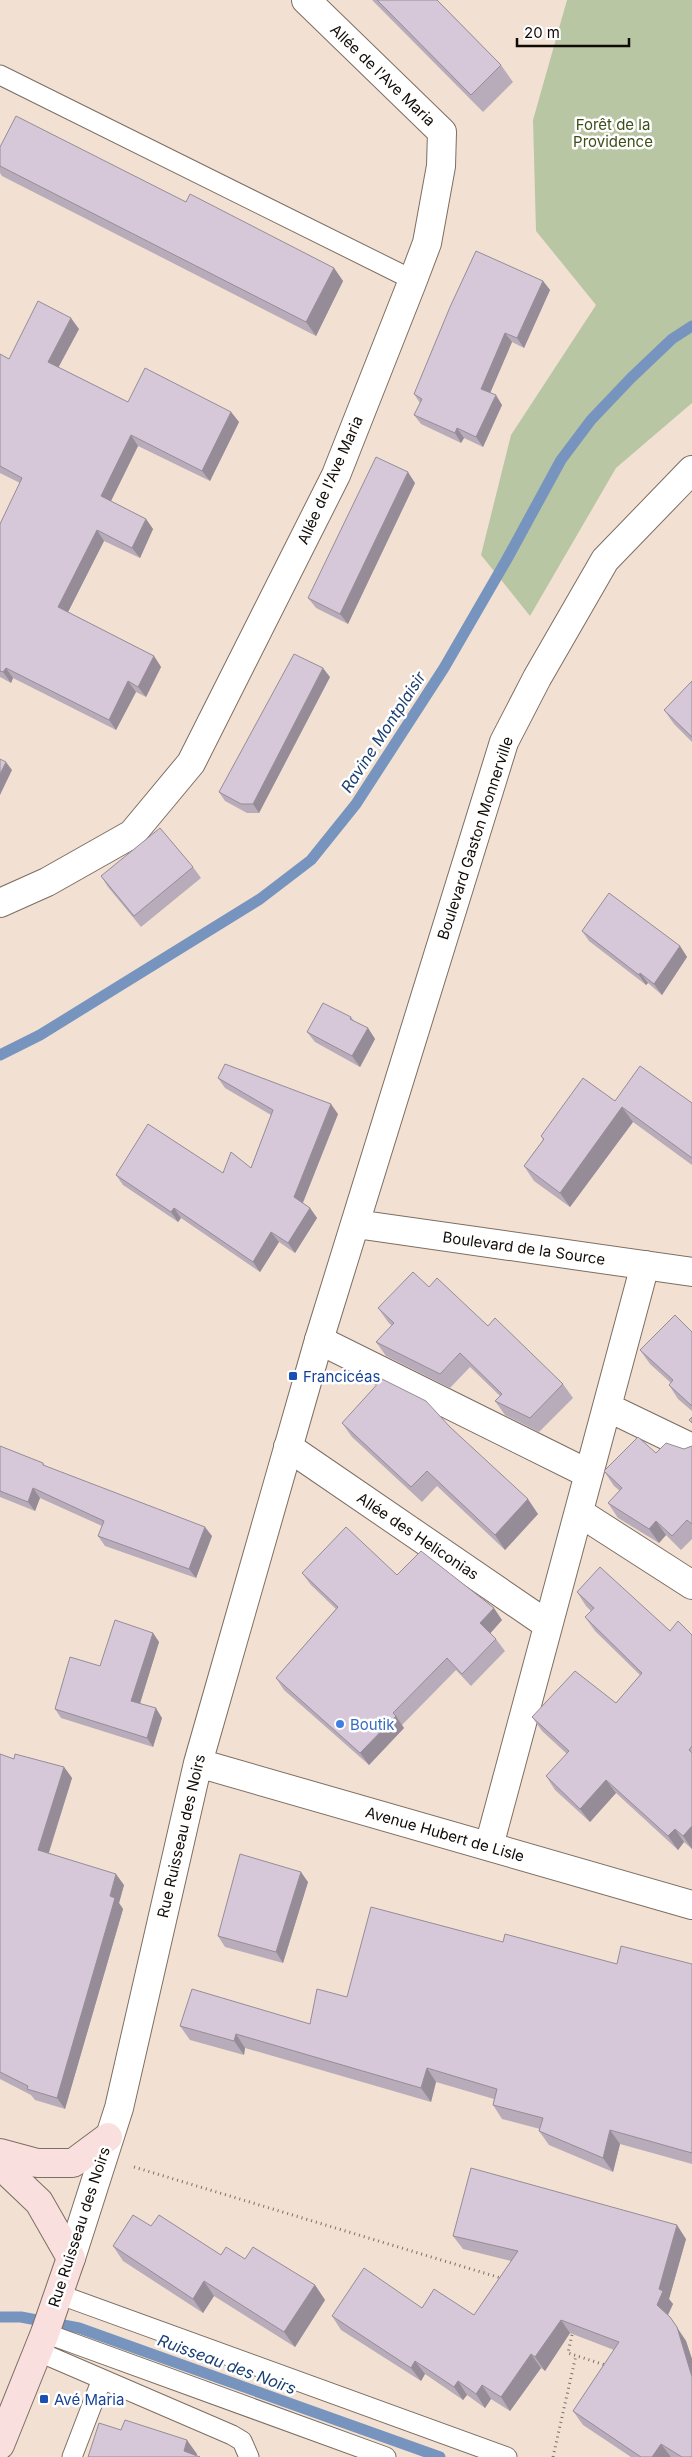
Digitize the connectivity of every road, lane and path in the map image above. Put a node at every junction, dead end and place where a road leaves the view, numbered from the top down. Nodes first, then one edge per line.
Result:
1 (306, 0) edge
2 (0, 75) edge
3 (413, 280) junction
4 (692, 470) edge
5 (0, 903) edge
6 (356, 1224) junction
7 (645, 1265) junction
8 (692, 1272) edge
9 (319, 1340) junction
10 (608, 1407) junction
11 (288, 1447) junction
12 (692, 1448) edge
13 (589, 1474) junction
14 (580, 1513) junction
15 (692, 1585) edge
16 (548, 1625) junction
17 (198, 1763) junction
18 (489, 1846) junction
19 (692, 1905) edge
20 (105, 2147) junction
21 (0, 2154) edge
22 (0, 2166) edge
23 (71, 2258) junction
24 (513, 2282) edge
25 (58, 2294) junction
26 (574, 2328) edge
27 (41, 2342) junction
28 (576, 2355) junction
29 (612, 2367) edge
30 (102, 2379) junction
31 (0, 2445) edge
32 (72, 2457) edge
33 (249, 2457) edge
34 (386, 2457) edge
35 (508, 2457) edge
36 (553, 2457) edge

1 - 3 street, Allée de l'Ave Maria
2 - 3 lane
3 - 5 street, Allée de l'Ave Maria
4 - 6 street, Boulevard Gaston Monnerville
6 - 7 street, Boulevard de la Source
6 - 9 street, Rue Ruisseau des Noirs
7 - 8 street, Boulevard de la Source
7 - 10 street
9 - 11 street, Rue Ruisseau des Noirs
9 - 13 street
10 - 12 street
10 - 13 street
11 - 16 street, Allée des Heliconias
11 - 17 street, Rue Ruisseau des Noirs
13 - 14 street
14 - 15 street
14 - 16 street
16 - 18 street
17 - 18 street, Avenue Hubert de Lisle
17 - 20 street, Rue Ruisseau des Noirs
18 - 19 street, Avenue Hubert de Lisle
20 - 21 main road
20 - 23 street, Rue Ruisseau des Noirs
20 - 24 path
22 - 23 main road
23 - 25 main road, Rue Ruisseau des Noirs
25 - 27 main road, Rue Ruisseau des Noirs
25 - 35 lane
26 - 28 path
27 - 30 lane
27 - 31 main road, Rue Ruisseau des Noirs
27 - 34 lane
28 - 29 path
28 - 36 path
30 - 32 lane
30 - 33 lane

